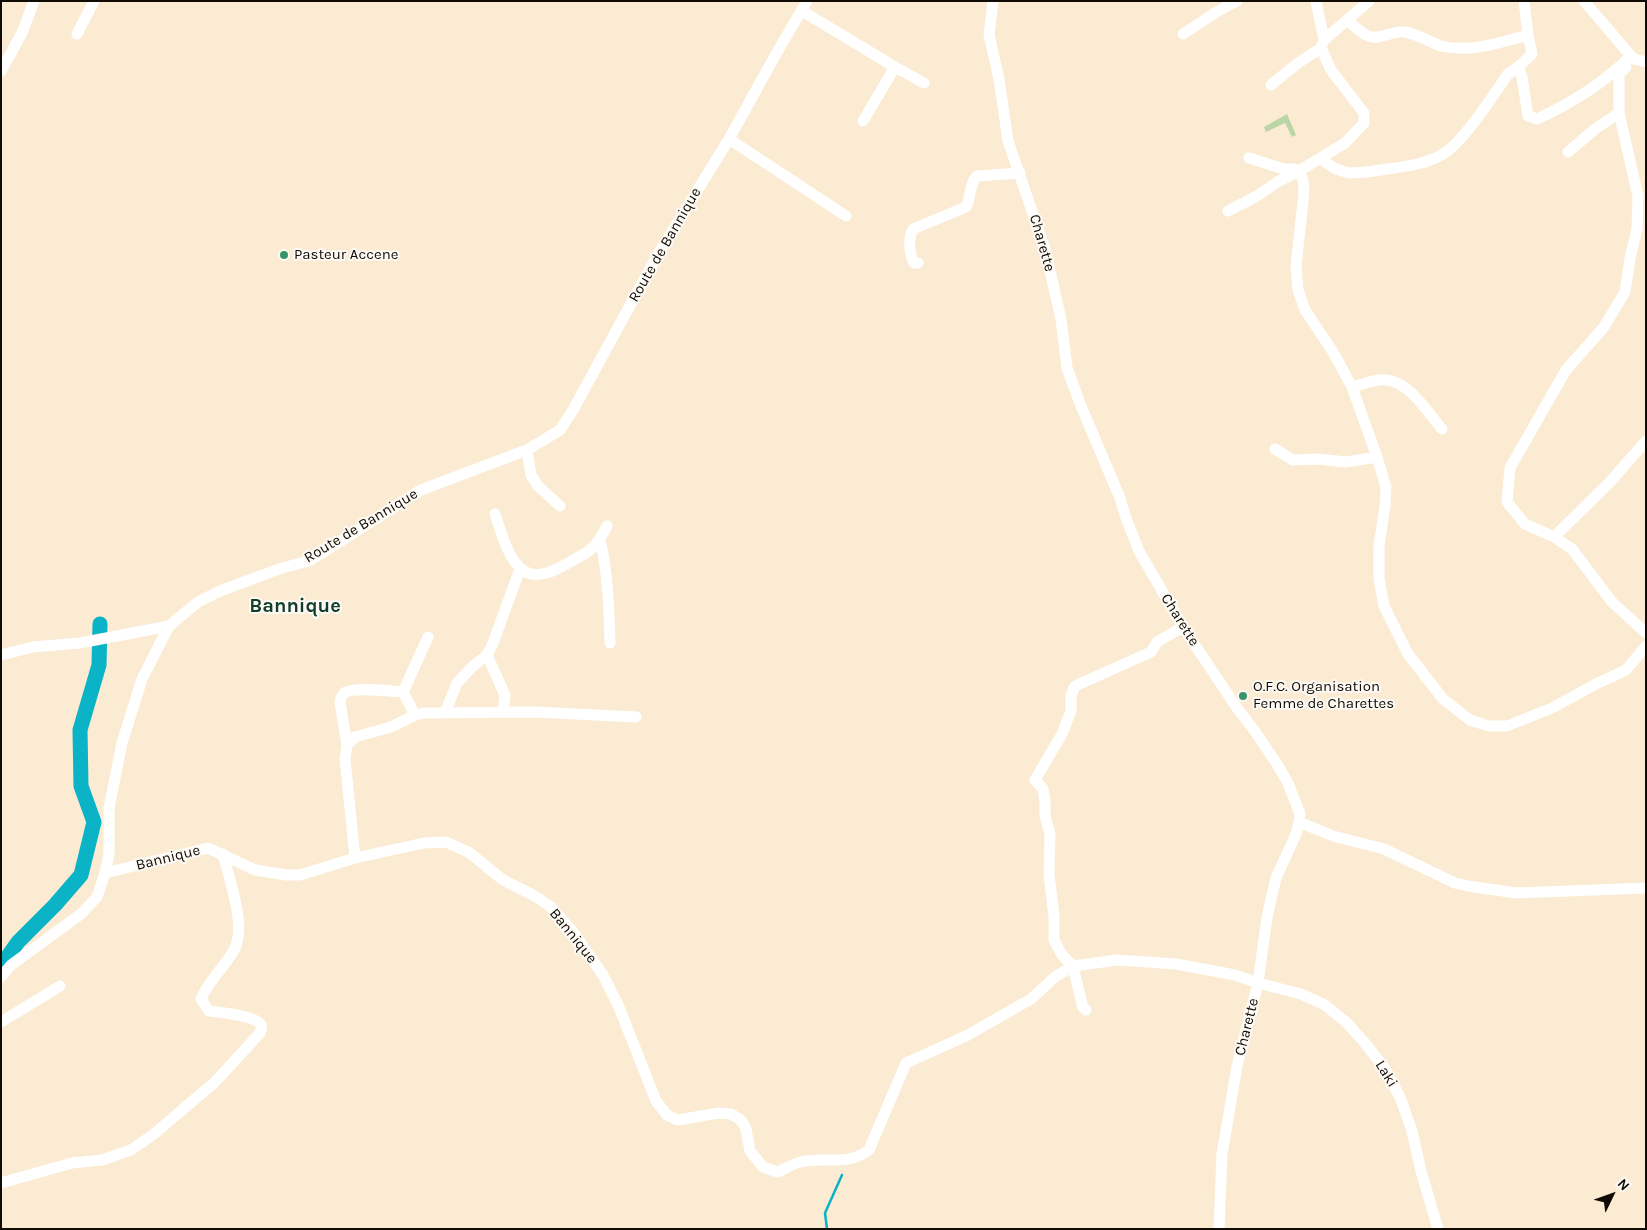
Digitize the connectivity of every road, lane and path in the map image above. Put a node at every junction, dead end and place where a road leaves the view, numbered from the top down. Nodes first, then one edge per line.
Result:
1 (34, 1) edge
2 (94, 1) edge
3 (993, 1) edge
4 (1237, 1) edge
5 (1316, 1) edge
6 (1369, 1) edge
7 (1524, 1) edge
8 (1584, 1) edge
9 (805, 6) edge
10 (1347, 20) junction
11 (77, 34) dead end
12 (1184, 34) dead end
13 (1528, 36) junction
14 (1322, 44) junction
15 (1632, 57) junction
16 (1646, 62) edge
17 (895, 67) junction
18 (1518, 67) junction
19 (1, 71) edge
20 (924, 83) dead end
21 (1271, 85) dead end
22 (1619, 113) junction
23 (862, 121) dead end
24 (728, 139) junction
25 (1568, 152) dead end
26 (1249, 158) dead end
27 (1320, 158) junction
28 (1299, 171) junction
29 (1020, 173) junction
30 (1228, 211) dead end
31 (846, 216) dead end
32 (918, 263) dead end
33 (1352, 387) junction
34 (1442, 429) dead end
35 (1646, 441) edge
36 (1275, 449) dead end
37 (527, 450) junction
38 (1377, 457) junction
39 (558, 504) dead end
40 (494, 514) dead end
41 (607, 526) dead end
42 (1554, 536) junction
43 (600, 539) junction
44 (520, 569) junction
45 (169, 626) junction
46 (1183, 627) junction
47 (1646, 632) edge
48 (428, 637) dead end
49 (610, 643) dead end
50 (1646, 646) edge
51 (1646, 653) edge
52 (1, 655) edge
53 (487, 655) junction
54 (1596, 684) junction
55 (403, 692) junction
56 (503, 712) junction
57 (445, 713) junction
58 (415, 715) junction
59 (636, 717) dead end
60 (347, 745) junction
61 (1299, 822) junction
62 (222, 854) junction
63 (355, 858) junction
64 (105, 873) junction
65 (1646, 888) edge
66 (1628, 889) junction
67 (1646, 897) edge
68 (1073, 966) junction
69 (1, 977) edge
70 (1258, 983) junction
71 (60, 986) dead end
72 (1086, 1010) dead end
73 (1, 1022) edge
74 (1, 1183) edge
75 (1219, 1229) edge
76 (1438, 1229) edge

1 - 19 street
2 - 11 street
3 - 29 street, Charette
4 - 12 street
5 - 14 street
6 - 10 street
7 - 13 street
8 - 15 street
9 - 17 street
9 - 24 street, Route de Bannique
10 - 13 street
10 - 14 street
13 - 18 street
14 - 21 street
14 - 27 street
15 - 16 street
15 - 18 street
15 - 22 street
17 - 20 street
17 - 23 street
18 - 27 street
22 - 25 street
22 - 42 street
24 - 31 street
24 - 37 street, Route de Bannique
26 - 28 street
27 - 28 street
28 - 30 street
28 - 33 street
29 - 32 street
29 - 46 street, Charette
33 - 34 street
33 - 38 street
35 - 42 street
36 - 38 street
37 - 39 street
37 - 45 street, Route de Bannique
38 - 54 street
40 - 44 street
41 - 43 street
42 - 47 street
43 - 44 street
43 - 49 street
44 - 53 street
45 - 52 street
45 - 64 street, Route de Bannique
46 - 61 street, Charette
46 - 68 street
48 - 55 street
50 - 54 street
51 - 54 street
53 - 56 street
53 - 57 street
55 - 58 street
55 - 60 street
56 - 57 street
56 - 59 street
57 - 58 street
58 - 60 street
60 - 63 street
61 - 66 street
61 - 70 street, Charette
62 - 63 street, Bannique
62 - 64 street, Bannique
62 - 74 street
63 - 68 street, Bannique
64 - 69 street, Route de Bannique
65 - 66 street
66 - 67 street
68 - 70 street, Laki
68 - 72 street
70 - 75 street, Charette
70 - 76 street, Laki
71 - 73 street

